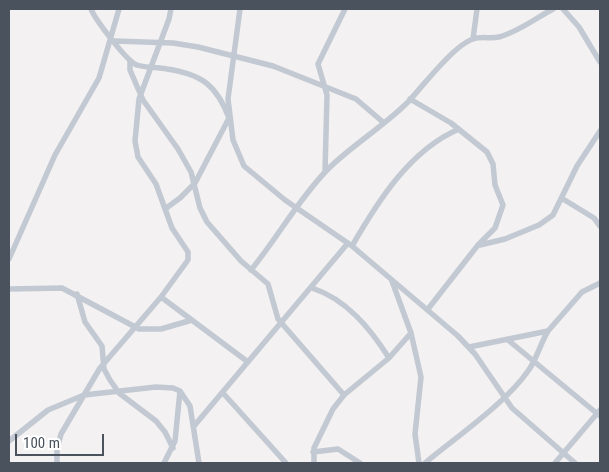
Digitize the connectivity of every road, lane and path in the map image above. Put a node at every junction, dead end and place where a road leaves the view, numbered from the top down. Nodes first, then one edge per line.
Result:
1 (91, 9) edge
2 (119, 9) edge
3 (171, 9) edge
4 (240, 9) edge
5 (345, 9) edge
6 (477, 9) edge
7 (553, 9) edge
8 (563, 9) edge
9 (473, 38) junction
10 (114, 40) junction
11 (160, 42) junction
12 (232, 55) junction
13 (130, 61) junction
14 (600, 62) edge
15 (152, 67) junction
16 (326, 87) junction
17 (141, 94) junction
18 (410, 99) junction
19 (229, 118) junction
20 (384, 123) junction
21 (460, 129) junction
22 (600, 131) edge
23 (325, 172) junction
24 (195, 183) junction
25 (563, 198) junction
26 (296, 207) junction
27 (165, 209) junction
28 (600, 226) edge
29 (350, 244) junction
30 (478, 245) junction
31 (9, 259) edge
32 (251, 270) junction
33 (392, 279) junction
34 (600, 283) edge
35 (312, 288) junction
36 (9, 289) edge
37 (77, 294) junction
38 (161, 297) junction
39 (428, 309) junction
40 (192, 320) junction
41 (282, 324) junction
42 (134, 327) junction
43 (548, 331) junction
44 (411, 333) junction
45 (508, 340) junction
46 (469, 347) junction
47 (389, 358) junction
48 (248, 362) junction
49 (534, 362) junction
50 (103, 363) junction
51 (180, 391) junction
52 (119, 392) junction
53 (223, 393) junction
54 (84, 395) junction
55 (344, 395) junction
56 (503, 398) junction
57 (599, 413) edge
58 (194, 426) junction
59 (9, 440) edge
60 (173, 448) junction
61 (313, 452) junction
62 (564, 453) junction
63 (165, 462) edge
64 (57, 463) edge
65 (158, 463) edge
66 (199, 463) edge
67 (286, 463) edge
68 (314, 463) edge
69 (360, 463) edge
70 (420, 463) edge
71 (425, 463) edge
72 (555, 463) edge
73 (576, 463) edge

1 - 10 street
2 - 10 street
3 - 11 street
4 - 12 street
5 - 16 street
6 - 9 street
7 - 9 street
8 - 14 street
9 - 18 street
10 - 11 street
10 - 13 street
10 - 31 street
11 - 12 street
11 - 15 street
12 - 16 street
12 - 19 street
13 - 15 street
13 - 17 street
15 - 17 street
15 - 19 street
16 - 20 street
16 - 23 street
17 - 24 street
17 - 27 street
18 - 20 street
18 - 21 street
19 - 24 street
19 - 26 street
20 - 23 street
21 - 29 street
21 - 30 street
22 - 25 street
23 - 26 street
24 - 27 street
24 - 32 street
25 - 28 street
25 - 30 street
26 - 29 street
26 - 32 street
27 - 38 street
29 - 33 street
29 - 35 street
30 - 39 street
32 - 41 street
33 - 39 street
33 - 44 street
34 - 43 street
35 - 41 street
35 - 47 street
36 - 37 street
37 - 42 street
37 - 50 street
38 - 40 street
38 - 42 street
39 - 46 street
40 - 42 street
40 - 48 street
41 - 48 street
41 - 55 street
42 - 50 street
43 - 45 street
43 - 49 street
44 - 47 street
44 - 70 street
45 - 46 street
45 - 49 street
46 - 56 street
47 - 55 street
48 - 53 street
49 - 56 street
49 - 57 street
50 - 52 street
50 - 54 street
51 - 52 street
51 - 58 street
51 - 60 street
52 - 54 street
52 - 60 street
53 - 58 street
53 - 67 street
54 - 59 street
54 - 64 street
55 - 61 street
56 - 62 street
56 - 71 street
57 - 62 street
58 - 66 street
60 - 63 street
61 - 68 street
61 - 69 street
62 - 72 street
62 - 73 street
63 - 65 street

